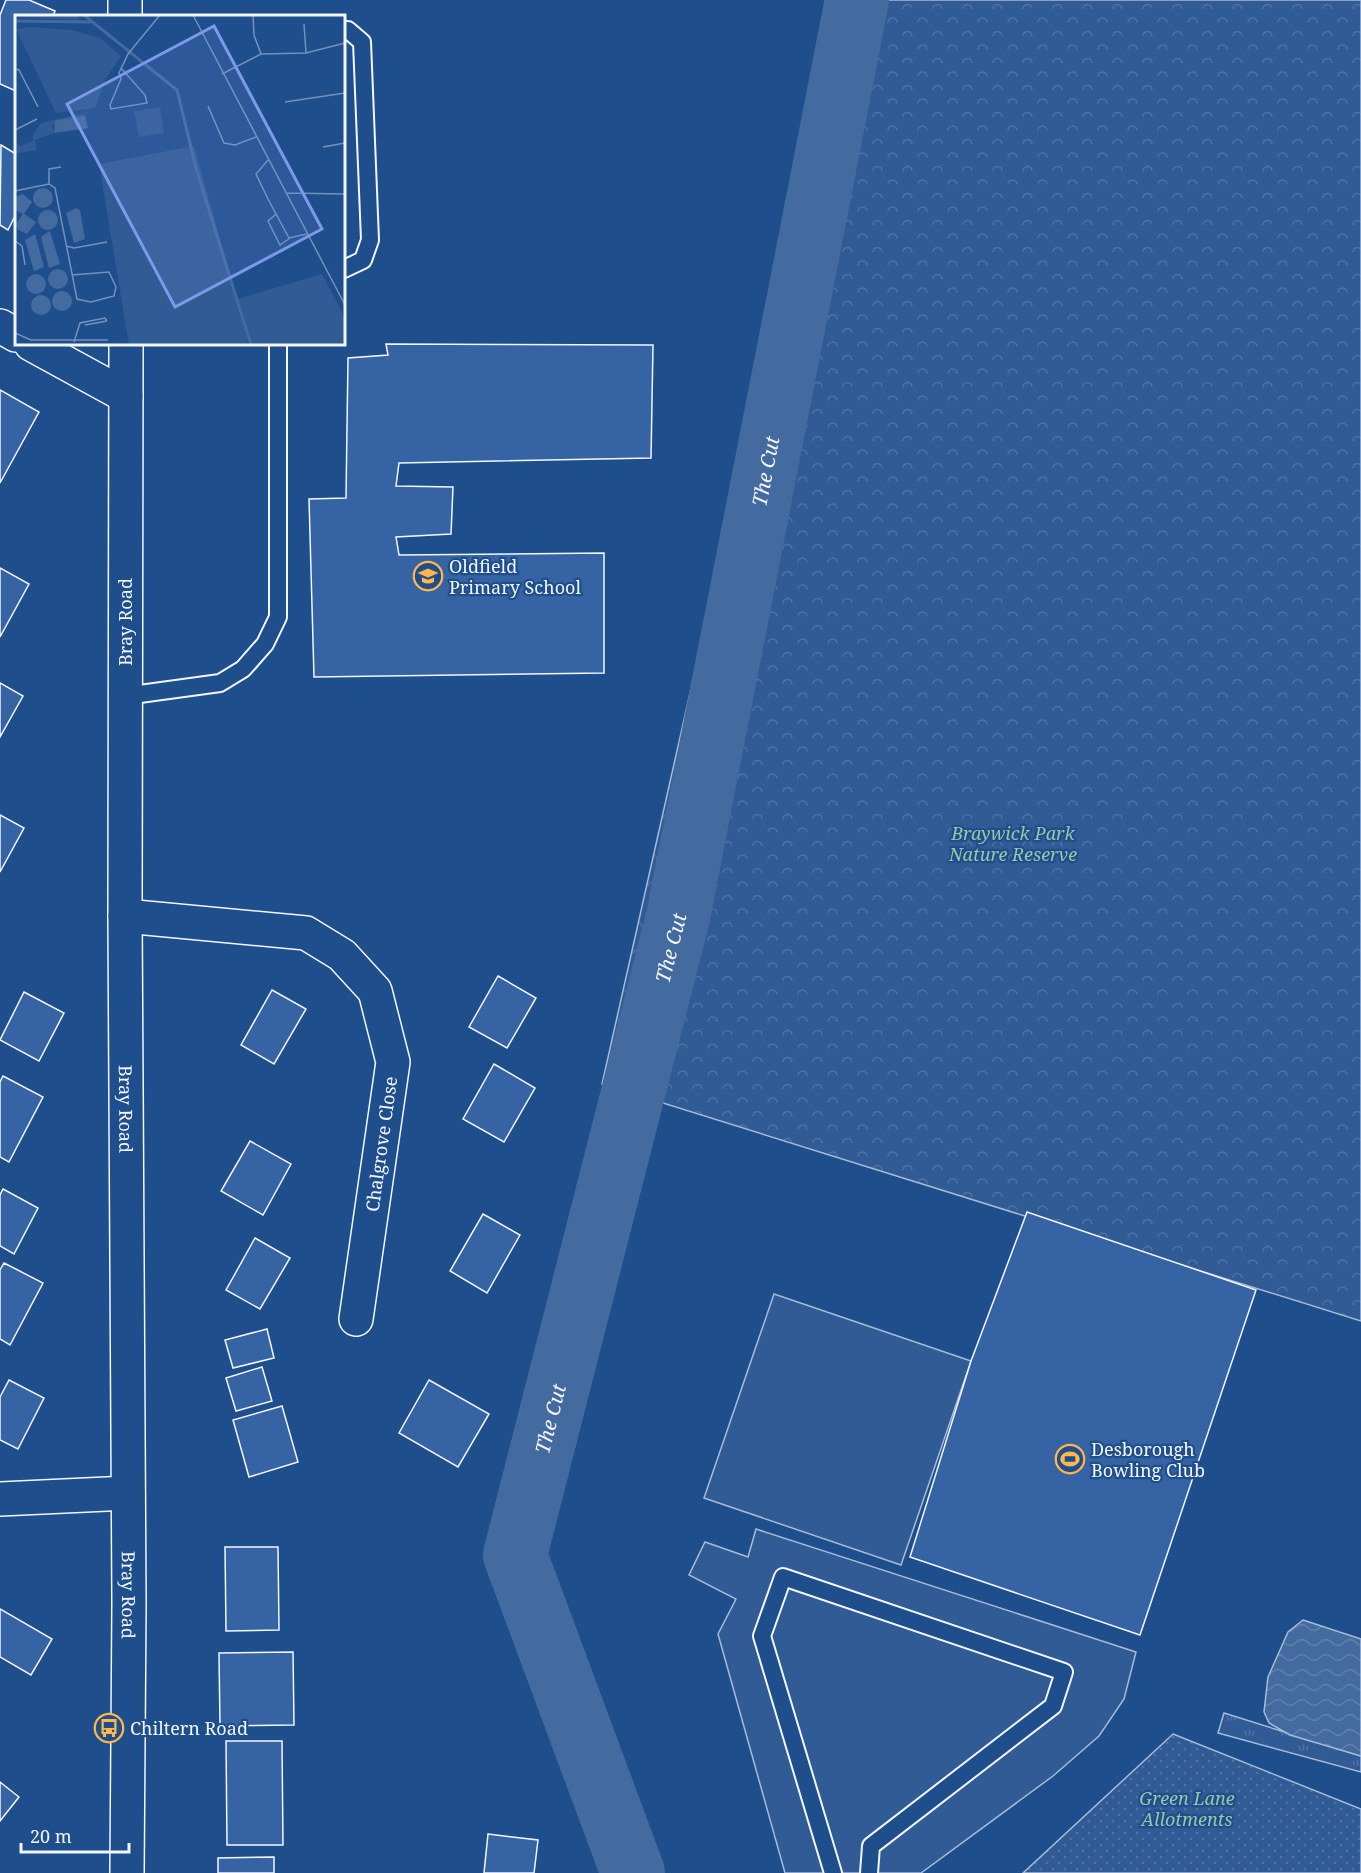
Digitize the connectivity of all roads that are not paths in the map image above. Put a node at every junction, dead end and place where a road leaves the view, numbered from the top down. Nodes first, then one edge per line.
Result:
1 (345, 30) edge
2 (345, 269) edge
3 (0, 326) edge
4 (15, 334) edge
5 (34, 345) edge
6 (126, 345) edge
7 (278, 345) edge
8 (126, 396) junction
9 (125, 696) junction
10 (125, 916) junction
11 (356, 1319) dead end
12 (128, 1493) junction
13 (0, 1499) edge
14 (127, 1873) edge
15 (833, 1873) edge
16 (869, 1873) edge

1 - 2 lane
3 - 4 main road
5 - 8 main road
6 - 8 main road, Bray Road
7 - 9 lane
8 - 9 main road, Bray Road
9 - 10 main road, Bray Road
10 - 11 main road, Chalgrove Close
10 - 12 main road, Bray Road
12 - 13 main road
12 - 14 main road, Bray Road
15 - 16 lane

